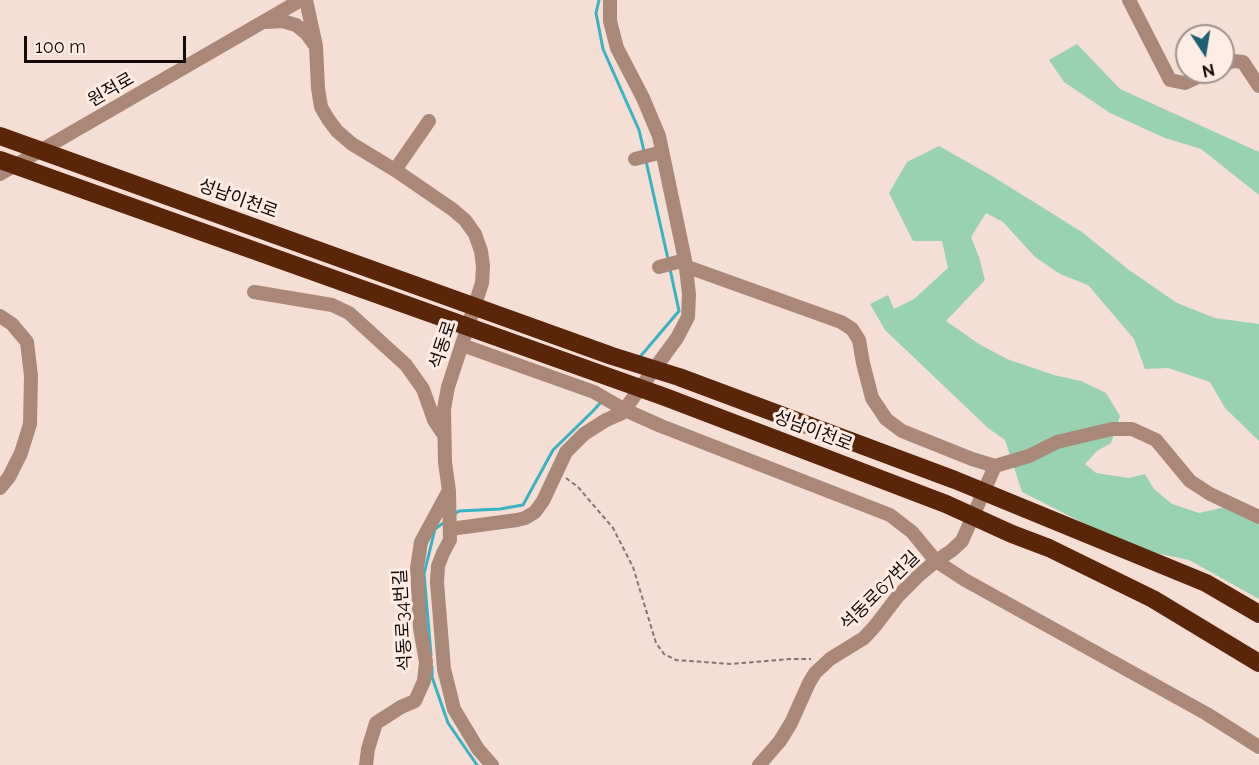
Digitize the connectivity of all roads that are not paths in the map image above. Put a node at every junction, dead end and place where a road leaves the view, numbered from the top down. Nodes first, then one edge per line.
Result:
1 (301, 0) edge
2 (306, 0) edge
3 (610, 0) edge
4 (1130, 0) edge
5 (262, 22) junction
6 (316, 46) junction
7 (1235, 61) edge
8 (1175, 81) edge
9 (1259, 86) edge
10 (429, 121) dead end
11 (5, 138) edge
12 (659, 153) junction
13 (637, 158) dead end
14 (0, 160) edge
15 (395, 170) junction
16 (0, 174) edge
17 (674, 264) junction
18 (254, 292) dead end
19 (0, 316) edge
20 (462, 345) junction
21 (621, 408) junction
22 (444, 435) junction
23 (995, 466) junction
24 (0, 488) edge
25 (449, 491) junction
26 (1259, 517) edge
27 (450, 528) junction
28 (936, 561) junction
29 (1259, 614) edge
30 (1259, 663) edge
31 (1259, 747) edge
32 (366, 765) edge
33 (492, 765) edge
34 (759, 765) edge

1 - 5 street, 원적로
2 - 6 street, 석동로
3 - 12 street
4 - 8 street
5 - 6 street
5 - 16 street, 원적로
6 - 15 street, 석동로
7 - 9 street
10 - 15 street
11 - 29 highway, 성남이천로
12 - 13 street
12 - 17 street
14 - 30 highway, 성남이천로
15 - 20 street, 석동로
17 - 21 street
17 - 23 street
18 - 22 street
19 - 24 street
20 - 21 street
20 - 22 street, 석동로
21 - 27 street
21 - 28 street
22 - 25 street, 석동로
23 - 26 street
23 - 28 street, 석동로67번길
25 - 27 street, 석동로
25 - 32 street, 석동로34번길
27 - 33 street, 석동로
28 - 31 street
28 - 34 street, 석동로67번길

